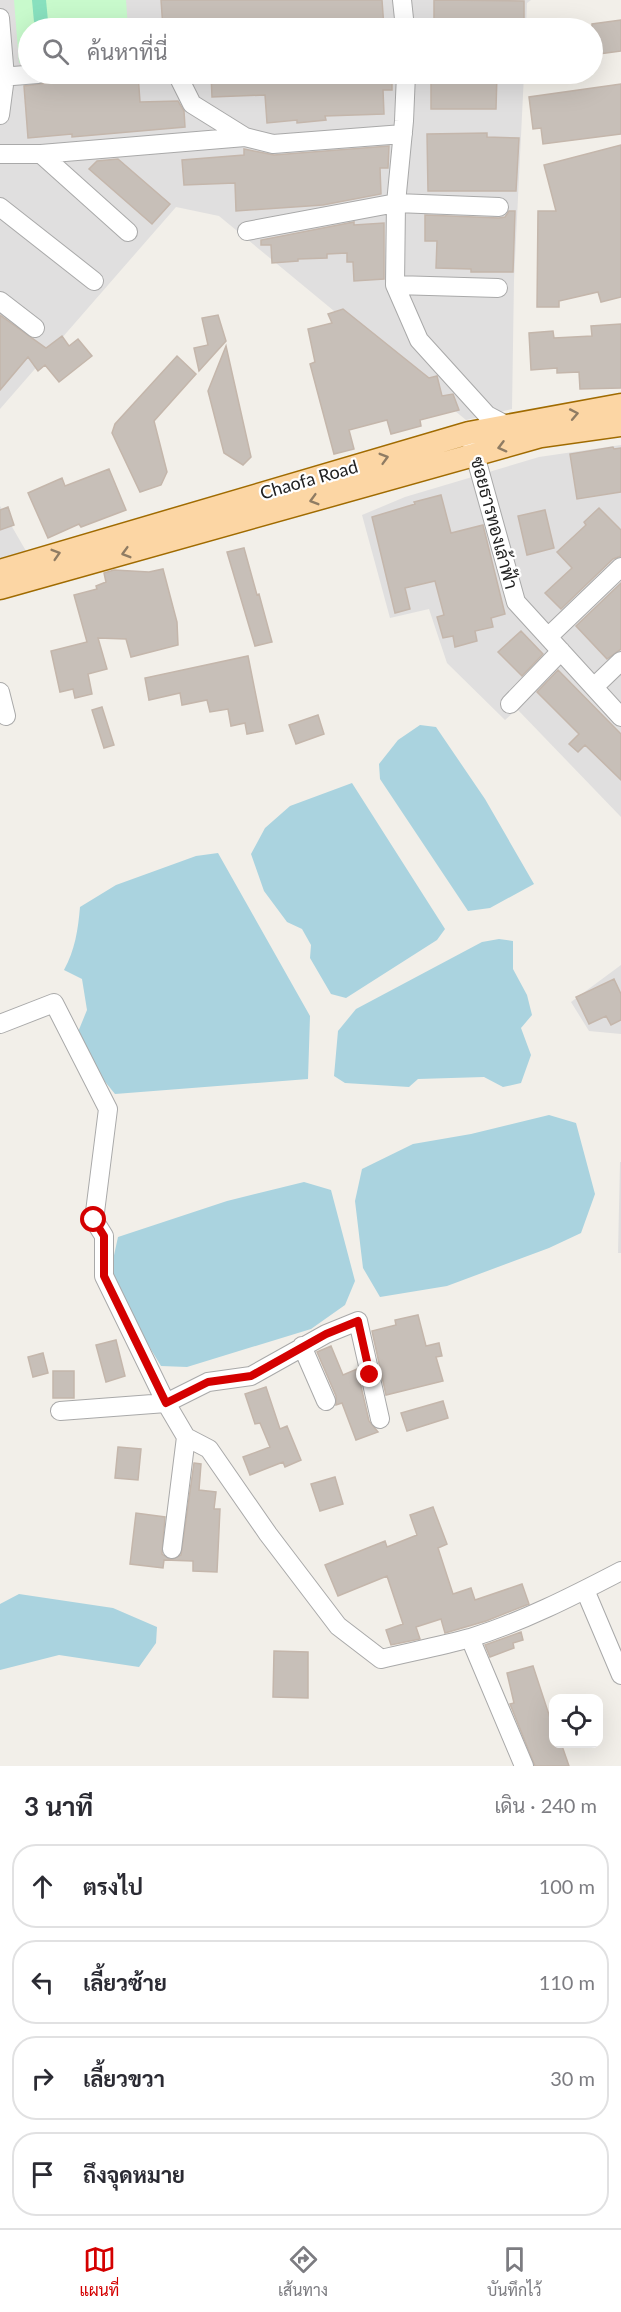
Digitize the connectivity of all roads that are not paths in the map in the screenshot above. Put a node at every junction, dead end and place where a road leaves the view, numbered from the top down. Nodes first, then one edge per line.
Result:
1 (402, 0) edge
2 (0, 18) edge
3 (404, 18) edge
4 (18, 76) edge
5 (3, 77) edge
6 (182, 84) edge
7 (406, 84) edge
8 (0, 114) edge
9 (403, 134) junction
10 (245, 137) junction
11 (0, 154) edge
12 (41, 154) junction
13 (396, 203) junction
14 (0, 207) edge
15 (499, 207) dead end
16 (247, 231) dead end
17 (128, 232) dead end
18 (94, 281) dead end
19 (395, 285) junction
20 (498, 288) dead end
21 (0, 301) edge
22 (35, 328) dead end
23 (621, 405) edge
24 (621, 425) edge
25 (508, 426) junction
26 (472, 444) junction
27 (621, 567) edge
28 (0, 571) edge
29 (0, 588) edge
30 (548, 638) junction
31 (561, 651) junction
32 (621, 661) edge
33 (594, 687) junction
34 (0, 692) edge
35 (510, 704) dead end
36 (6, 716) dead end
37 (621, 717) edge
38 (0, 1024) edge
39 (302, 1346) junction
40 (326, 1401) dead end
41 (166, 1403) junction
42 (60, 1411) dead end
43 (380, 1419) dead end
44 (186, 1437) junction
45 (172, 1549) dead end
46 (621, 1571) edge
47 (585, 1590) junction
48 (470, 1638) junction
49 (621, 1675) edge
50 (524, 1766) edge

1 - 3 street
2 - 5 street
4 - 5 street
5 - 8 street
6 - 10 street
7 - 9 street
9 - 10 street
9 - 13 street
10 - 12 street
11 - 12 street
12 - 17 street
13 - 15 street
13 - 16 street
13 - 19 street
14 - 18 street
19 - 20 street
19 - 25 street
21 - 22 street
25 -> 23 main road, Chaofa Road
24 -> 26 main road, Chaofa Road
25 - 26 main road, Chaofa Road
28 -> 26 main road, Chaofa Road
26 -> 29 main road, Chaofa Road
26 - 30 street, ซอยธารทองเล้าฟ้า
27 - 30 street
30 - 31 street, ซอยธารทองเล้าฟ้า
31 - 33 street, ซอยธารทองเล้าฟ้า
31 - 35 street
32 - 33 street
33 - 37 street, ซอยธารทองเล้าฟ้า
34 - 36 street
38 - 41 street
39 - 40 street
39 - 41 street
39 - 43 street
41 - 42 street
41 - 44 street
44 - 45 street
44 - 48 street
46 - 47 street
47 - 48 street
47 - 49 street
48 - 50 street

